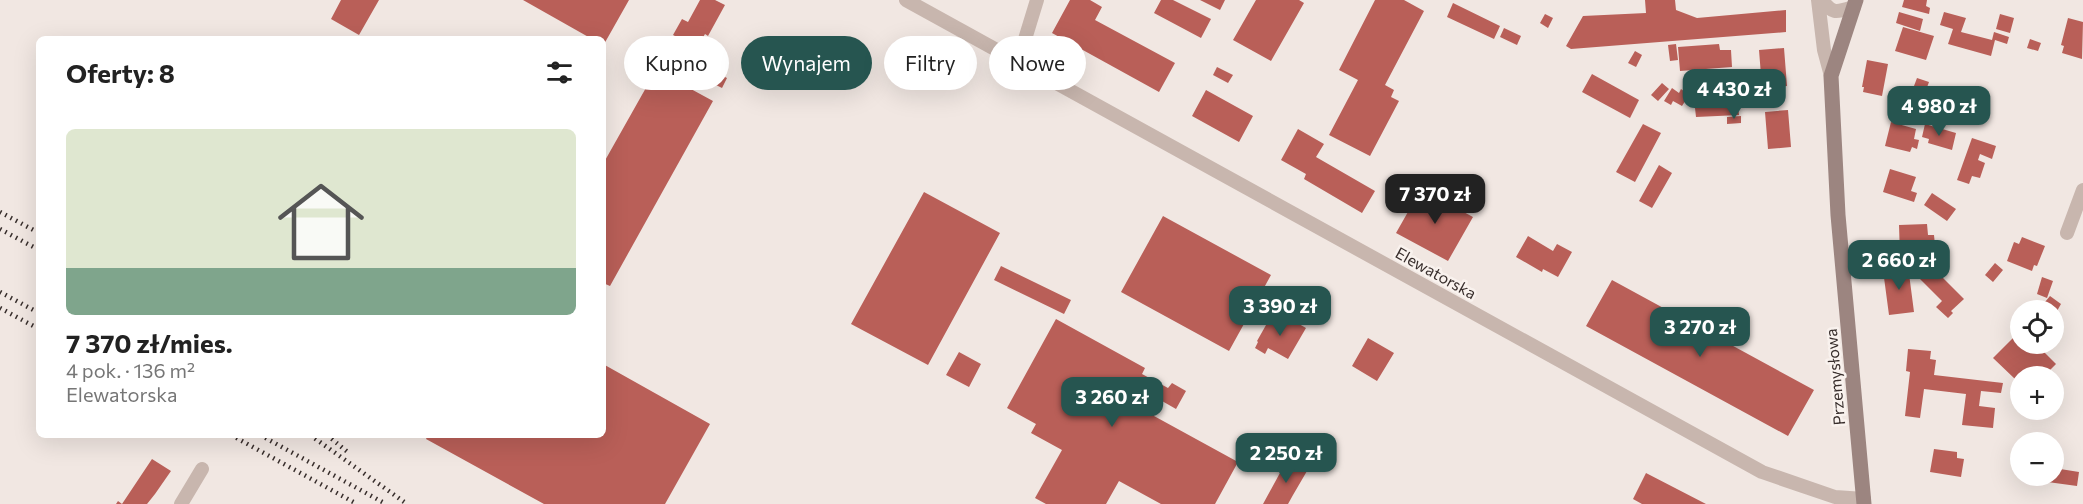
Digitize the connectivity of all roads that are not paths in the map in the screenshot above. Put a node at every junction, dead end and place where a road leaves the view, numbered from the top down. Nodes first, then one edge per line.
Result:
1 (906, 0) edge
2 (1037, 0) edge
3 (1820, 0) edge
4 (1855, 3) edge
5 (1026, 36) edge
6 (989, 46) edge
7 (1831, 76) junction
8 (1069, 90) edge
9 (2083, 190) edge
10 (2067, 233) dead end
11 (202, 469) dead end
12 (1864, 502) edge
13 (181, 504) edge

1 - 6 street, Elewatorska
2 - 5 street
3 - 4 street
3 - 7 street
4 - 7 street, Przemysłowa
7 - 12 street, Przemysłowa
8 - 12 street, Elewatorska
9 - 10 street
11 - 13 street

